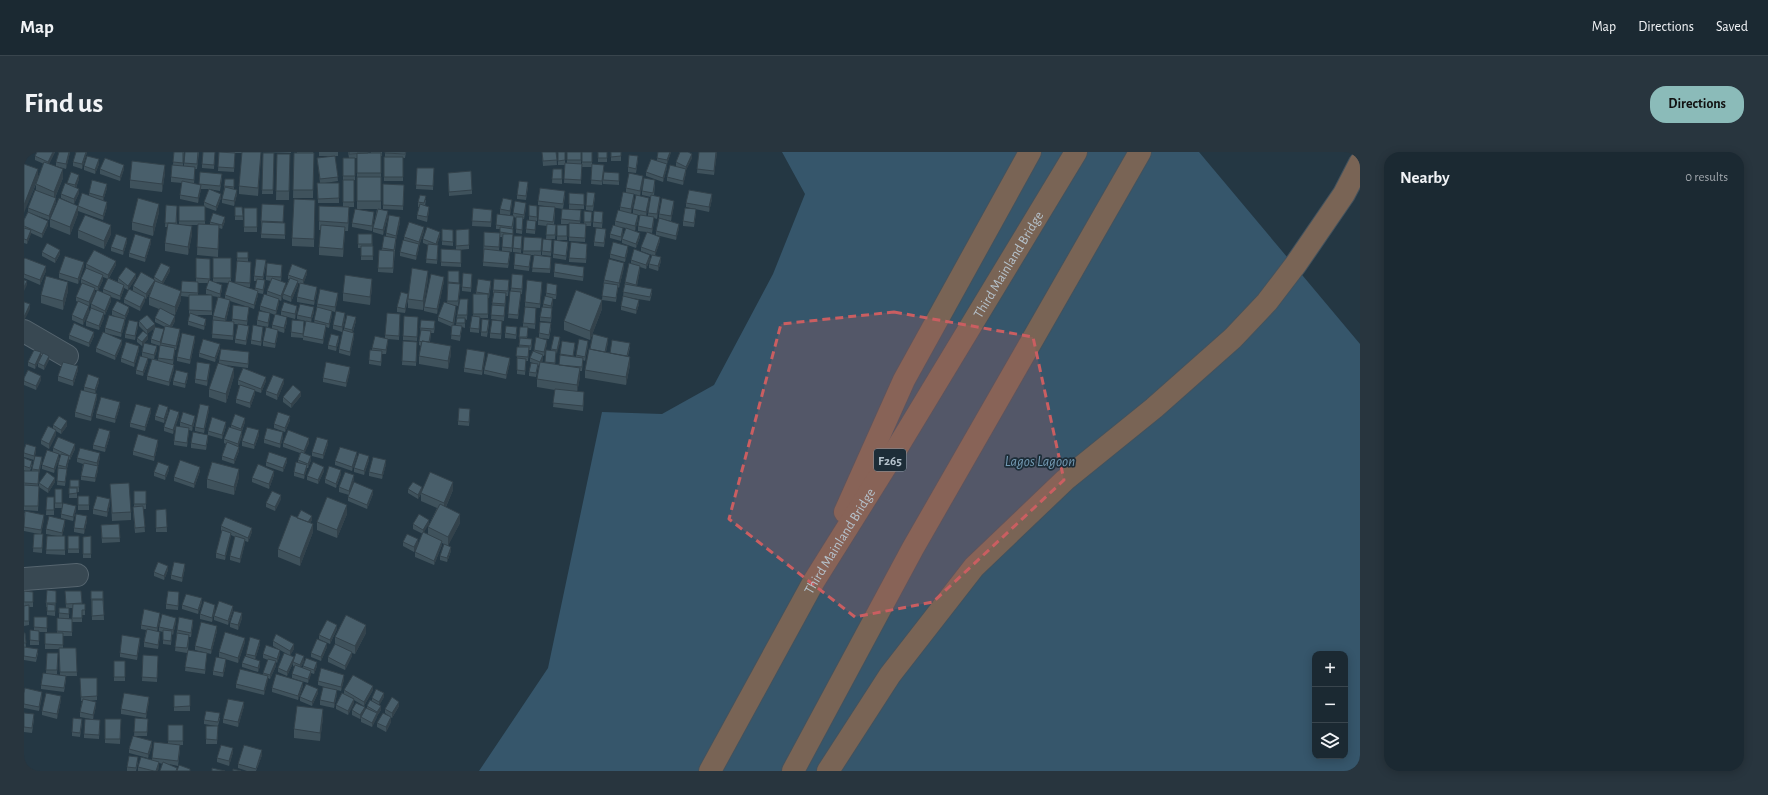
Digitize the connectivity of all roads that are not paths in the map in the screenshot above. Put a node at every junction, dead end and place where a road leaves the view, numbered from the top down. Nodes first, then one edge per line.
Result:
1 (1030, 152) edge
2 (1076, 152) edge
3 (1140, 152) edge
4 (1360, 163) edge
5 (24, 331) edge
6 (67, 356) dead end
7 (77, 575) dead end
8 (24, 580) edge
9 (814, 581) junction
10 (710, 771) edge
11 (793, 771) edge
12 (828, 771) edge

1 - 9 highway
2 - 9 highway, Third Mainland Bridge / F265
3 - 11 highway
4 - 12 highway
5 - 6 street
7 - 8 street
9 - 10 highway, Third Mainland Bridge / F265

